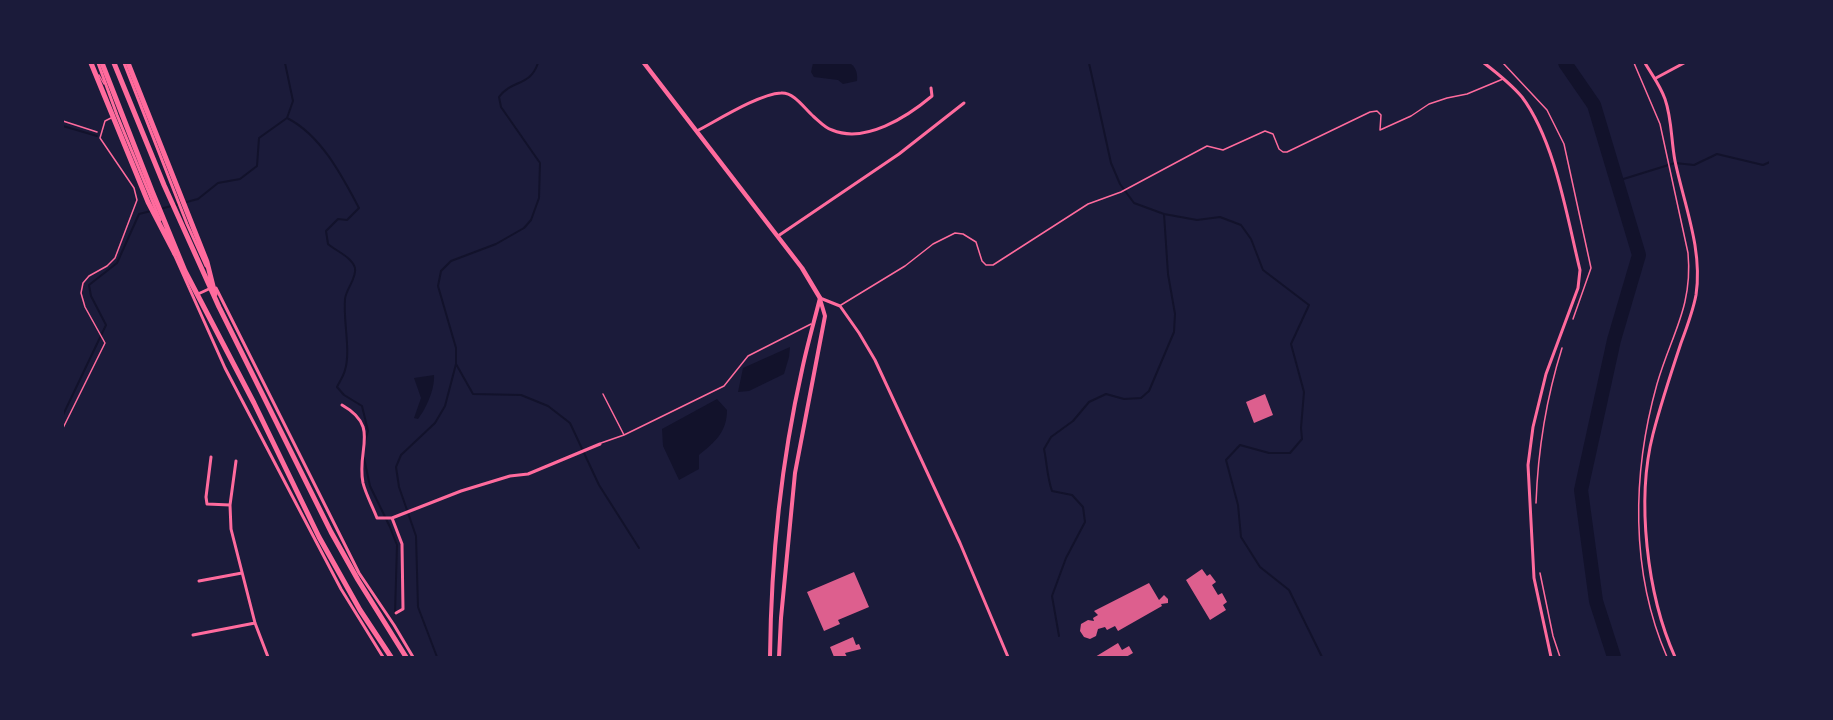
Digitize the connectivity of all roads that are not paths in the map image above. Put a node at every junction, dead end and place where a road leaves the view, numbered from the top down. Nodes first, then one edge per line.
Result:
1 (90, 63) edge
2 (100, 63) edge
3 (114, 63) edge
4 (127, 63) edge
5 (644, 63) edge
6 (1484, 63) edge
7 (1645, 63) edge
8 (1684, 63) edge
9 (1656, 78) junction
10 (1504, 79) junction
11 (107, 88) junction
12 (931, 88) dead end
13 (964, 103) dead end
14 (117, 115) junction
15 (697, 131) junction
16 (777, 236) junction
17 (185, 271) junction
18 (215, 286) junction
19 (194, 297) junction
20 (820, 298) junction
21 (840, 306) junction
22 (219, 307) junction
23 (814, 322) junction
24 (603, 394) dead end
25 (342, 405) dead end
26 (63, 428) edge
27 (624, 435) junction
28 (600, 444) joint
29 (211, 457) dead end
30 (236, 461) dead end
31 (230, 505) junction
32 (392, 518) junction
33 (242, 573) junction
34 (199, 581) dead end
35 (396, 613) dead end
36 (255, 623) junction
37 (192, 635) dead end
38 (268, 657) edge
39 (383, 657) edge
40 (391, 657) edge
41 (406, 657) edge
42 (413, 657) edge
43 (770, 657) edge
44 (779, 657) edge
45 (1008, 657) edge
46 (1551, 657) edge
47 (1676, 657) edge

1 - 11 lane
1 - 17 highway
2 - 11 street
2 - 17 highway
3 - 22 highway
4 - 18 street
4 - 22 highway
5 - 15 main road
6 - 10 street
7 - 9 street
8 - 9 street
9 - 47 street
10 - 21 lane
10 - 46 street
11 - 14 street
12 - 15 street
13 - 16 street
14 - 19 street
14 - 26 lane
15 - 16 main road
16 - 20 main road
17 - 40 highway
18 - 19 street
18 - 42 street
19 - 39 street
20 - 21 street
20 - 23 street
20 - 44 street
21 - 45 street
22 - 41 highway
23 - 27 lane
23 - 43 street
24 - 27 lane
25 - 32 street
27 - 28 lane
28 - 32 street
29 - 31 street
30 - 31 street
31 - 33 street
32 - 35 street
33 - 34 street
33 - 36 street
36 - 37 street
36 - 38 street

